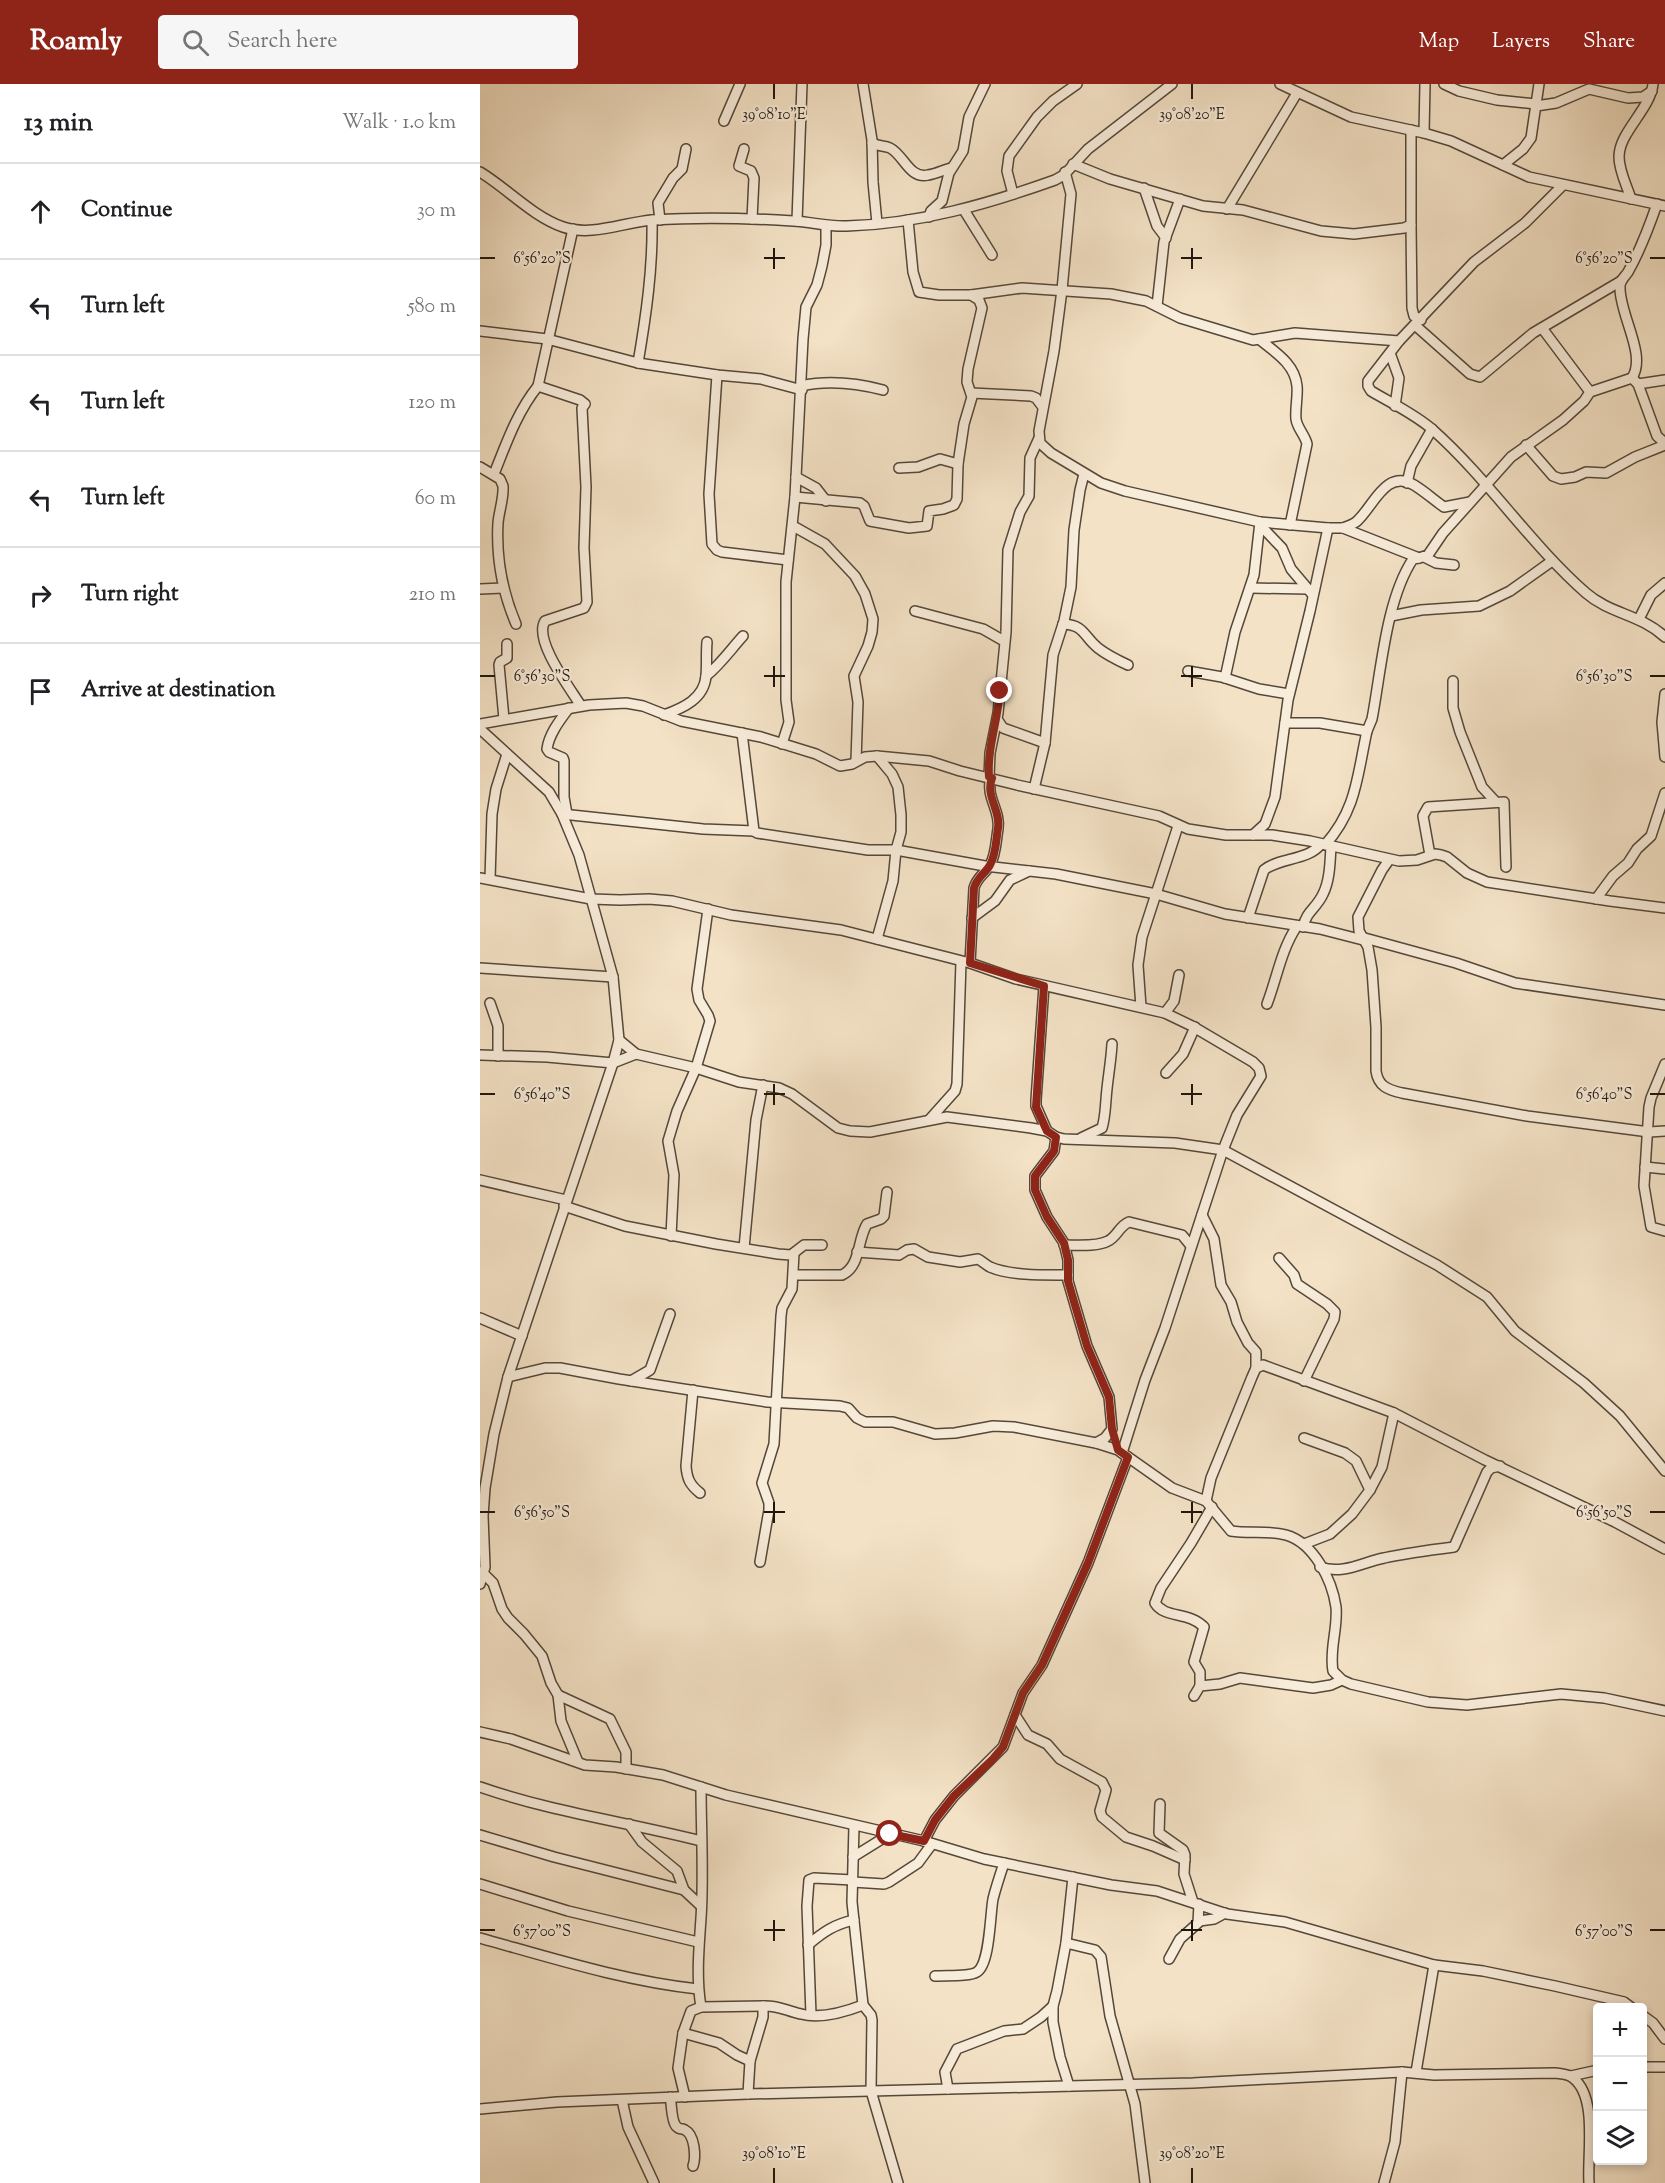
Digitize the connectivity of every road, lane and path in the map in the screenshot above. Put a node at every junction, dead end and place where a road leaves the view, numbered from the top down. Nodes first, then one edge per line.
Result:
1 (740, 84) edge
2 (802, 84) edge
3 (863, 84) edge
4 (1077, 84) edge
5 (1172, 84) edge
6 (1280, 84) edge
7 (1306, 84) edge
8 (1425, 84) edge
9 (1444, 84) edge
10 (1539, 84) edge
11 (984, 85) edge
12 (1653, 88) edge
13 (1300, 94) junction
14 (1536, 105) junction
15 (724, 121) dead end
16 (1411, 130) junction
17 (1424, 133) junction
18 (872, 143) junction
19 (686, 149) dead end
20 (744, 149) dead end
21 (1073, 164) junction
22 (1503, 165) junction
23 (951, 168) junction
24 (480, 172) edge
25 (1065, 172) junction
26 (1563, 185) junction
27 (1144, 188) junction
28 (1013, 194) junction
29 (1180, 199) junction
30 (1631, 199) junction
31 (1661, 205) edge
32 (1227, 209) junction
33 (964, 210) junction
34 (929, 217) junction
35 (752, 219) junction
36 (656, 220) junction
37 (908, 220) junction
38 (797, 221) junction
39 (877, 223) junction
40 (1411, 225) junction
41 (826, 226) junction
42 (573, 229) junction
43 (1166, 238) junction
44 (992, 255) dead end
45 (1621, 281) junction
46 (1062, 290) junction
47 (972, 295) junction
48 (1157, 306) junction
49 (1418, 323) junction
50 (1542, 328) junction
51 (480, 331) edge
52 (547, 339) junction
53 (1259, 339) junction
54 (1399, 341) junction
55 (1390, 352) junction
56 (638, 363) junction
57 (717, 375) junction
58 (1665, 380) edge
59 (1635, 381) junction
60 (538, 386) junction
61 (801, 388) junction
62 (883, 390) dead end
63 (1590, 392) junction
64 (972, 393) junction
65 (1042, 405) junction
66 (1395, 406) junction
67 (1432, 429) junction
68 (1039, 438) junction
69 (1665, 444) edge
70 (1526, 445) junction
71 (958, 464) junction
72 (480, 467) edge
73 (899, 468) dead end
74 (494, 474) junction
75 (1084, 474) junction
76 (796, 477) junction
77 (1407, 483) junction
78 (1487, 484) junction
79 (795, 497) junction
80 (826, 501) junction
81 (1470, 502) junction
82 (1260, 523) junction
83 (1290, 525) junction
84 (793, 526) junction
85 (1328, 528) junction
86 (1343, 528) junction
87 (1422, 557) junction
88 (788, 560) junction
89 (1552, 561) junction
90 (1455, 565) dead end
91 (1665, 583) edge
92 (503, 588) junction
93 (1250, 588) junction
94 (480, 589) edge
95 (1310, 592) junction
96 (915, 611) dead end
97 (1391, 616) junction
98 (1639, 619) junction
99 (516, 624) dead end
100 (1063, 624) junction
101 (743, 636) dead end
102 (1665, 637) edge
103 (1004, 641) junction
104 (707, 642) dead end
105 (507, 644) dead end
106 (1128, 664) dead end
107 (1188, 671) dead end
108 (706, 676) junction
109 (1225, 678) junction
110 (1453, 681) dead end
111 (1289, 694) junction
112 (1665, 694) edge
113 (581, 706) junction
114 (569, 708) junction
115 (664, 715) junction
116 (504, 719) junction
117 (997, 719) junction
118 (1285, 723) junction
119 (480, 724) edge
120 (480, 729) edge
121 (1367, 731) junction
122 (746, 734) junction
123 (1045, 743) junction
124 (782, 744) junction
125 (507, 754) junction
126 (877, 756) junction
127 (1665, 758) edge
128 (856, 761) junction
129 (990, 778) junction
130 (1035, 789) junction
131 (1665, 793) edge
132 (1495, 801) junction
133 (565, 814) junction
134 (1268, 818) junction
135 (1178, 826) junction
136 (754, 831) junction
137 (1253, 835) junction
138 (1272, 835) junction
139 (1326, 845) junction
140 (896, 850) junction
141 (1430, 855) junction
142 (1389, 860) junction
143 (990, 866) junction
144 (1506, 867) dead end
145 (1029, 871) junction
146 (485, 878) edge
147 (1156, 894) junction
148 (591, 898) junction
149 (1596, 899) junction
150 (1665, 908) edge
151 (708, 909) junction
152 (972, 918) junction
153 (1248, 918) junction
154 (1300, 927) junction
155 (877, 939) junction
156 (1362, 939) junction
157 (966, 963) junction
158 (480, 968) edge
159 (1179, 975) dead end
160 (613, 977) junction
161 (1044, 986) junction
162 (489, 1003) dead end
163 (1267, 1004) dead end
164 (1665, 1005) edge
165 (1141, 1007) junction
166 (1166, 1013) junction
167 (1195, 1027) junction
168 (619, 1040) junction
169 (1112, 1044) dead end
170 (636, 1054) junction
171 (480, 1055) edge
172 (498, 1056) junction
173 (613, 1063) junction
174 (1665, 1064) edge
175 (696, 1068) junction
176 (1166, 1073) dead end
177 (763, 1085) junction
178 (930, 1119) junction
179 (1047, 1131) junction
180 (1665, 1131) edge
181 (1649, 1132) junction
182 (1056, 1137) junction
183 (1078, 1139) junction
184 (1223, 1149) junction
185 (1646, 1167) junction
186 (1665, 1169) edge
187 (480, 1180) edge
188 (887, 1192) dead end
189 (565, 1203) junction
190 (1202, 1215) junction
191 (1665, 1231) edge
192 (671, 1236) junction
193 (822, 1245) dead end
194 (1064, 1245) junction
195 (1191, 1246) junction
196 (744, 1248) junction
197 (857, 1252) junction
198 (794, 1253) junction
199 (1279, 1258) dead end
200 (794, 1275) junction
201 (1068, 1275) junction
202 (670, 1314) dead end
203 (480, 1318) edge
204 (522, 1336) junction
205 (1256, 1368) junction
206 (508, 1377) junction
207 (631, 1381) junction
208 (1304, 1382) junction
209 (693, 1390) junction
210 (777, 1403) junction
211 (1394, 1413) junction
212 (1112, 1429) junction
213 (1304, 1438) dead end
214 (1096, 1443) junction
215 (1123, 1454) junction
216 (1500, 1466) junction
217 (1665, 1471) edge
218 (1370, 1490) junction
219 (700, 1493) dead end
220 (1209, 1504) junction
221 (1304, 1544) junction
222 (1665, 1549) edge
223 (760, 1562) dead end
224 (1320, 1567) junction
225 (484, 1574) junction
226 (480, 1584) edge
227 (1342, 1680) junction
228 (1200, 1686) junction
229 (558, 1695) junction
230 (1194, 1696) dead end
231 (1665, 1711) edge
232 (1015, 1715) junction
233 (480, 1732) edge
234 (578, 1762) junction
235 (626, 1769) junction
236 (480, 1787) edge
237 (701, 1787) junction
238 (1160, 1804) dead end
239 (629, 1824) junction
240 (854, 1826) junction
241 (890, 1834) junction
242 (480, 1835) edge
243 (701, 1840) junction
244 (928, 1842) junction
245 (853, 1857) junction
246 (1185, 1860) junction
247 (1004, 1863) junction
248 (1073, 1877) junction
249 (853, 1881) junction
250 (480, 1884) edge
251 (684, 1890) junction
252 (1196, 1903) junction
253 (700, 1905) junction
254 (1225, 1913) junction
255 (854, 1920) junction
256 (1198, 1921) junction
257 (480, 1938) edge
258 (698, 1942) junction
259 (1066, 1943) junction
260 (808, 1945) junction
261 (1169, 1959) dead end
262 (1434, 1965) junction
263 (935, 1976) dead end
264 (698, 1989) junction
265 (1626, 2003) edge
266 (863, 2005) junction
267 (763, 2006) junction
268 (1053, 2006) junction
269 (701, 2007) junction
270 (811, 2015) junction
271 (1647, 2019) edge
272 (683, 2033) junction
273 (1665, 2039) edge
274 (750, 2061) junction
275 (1647, 2067) edge
276 (1665, 2067) edge
277 (1593, 2071) edge
278 (1402, 2072) junction
279 (1416, 2072) junction
280 (1572, 2076) junction
281 (1128, 2084) junction
282 (1069, 2086) junction
283 (948, 2089) junction
284 (871, 2091) junction
285 (748, 2094) junction
286 (670, 2097) junction
287 (685, 2097) junction
288 (622, 2100) junction
289 (480, 2109) edge
290 (693, 2166) dead end
291 (654, 2183) edge
292 (898, 2183) edge
293 (1145, 2183) edge
294 (1384, 2183) edge
295 (1589, 2183) edge

1 - 15 street
2 - 38 street
3 - 18 street
4 - 28 street
5 - 21 street
6 - 13 street
7 - 13 street
8 - 17 street
9 - 14 street
10 - 14 street
11 - 23 street
12 - 14 street
12 - 30 street
13 - 16 street
13 - 32 street
14 - 22 street
16 - 17 street
16 - 40 street
17 - 22 street
18 - 23 street
18 - 39 street
19 - 36 street
20 - 35 street
21 - 25 street
21 - 27 street
22 - 26 street
23 - 34 street
24 - 42 street
25 - 28 street
25 - 46 street
26 - 30 street
26 - 49 street
27 - 29 street
27 - 43 street
28 - 33 street
29 - 32 street
29 - 43 street
30 - 31 street
31 - 45 street
32 - 40 street
33 - 34 street
33 - 44 street
34 - 37 street
35 - 36 street
35 - 38 street
36 - 42 street
36 - 56 street
37 - 39 street
37 - 47 street
38 - 41 street
39 - 41 street
40 - 49 street
41 - 61 street
42 - 52 street
43 - 48 street
45 - 50 street
45 - 59 street
46 - 47 street
46 - 48 street
46 - 65 street
47 - 64 street
48 - 53 street
49 - 50 street
49 - 54 street
50 - 63 street
51 - 52 street
52 - 56 street
52 - 60 street
53 - 54 street
53 - 83 street
54 - 55 street
55 - 66 street
55 - 66 street
56 - 57 street
57 - 61 street
57 - 88 street
58 - 59 street
59 - 63 street
59 - 69 street
60 - 74 street
60 - 113 street
61 - 62 street
61 - 76 street
63 - 70 street
64 - 65 street
64 - 71 street
65 - 68 street
66 - 67 street
67 - 77 street
67 - 78 street
68 - 75 street
68 - 103 street
69 - 70 street
70 - 78 street
71 - 73 street
71 - 80 street
72 - 74 street
74 - 92 street
75 - 82 street
75 - 100 street
76 - 79 street
76 - 80 street
77 - 81 street
77 - 86 street
78 - 81 street
78 - 89 street
79 - 80 street
79 - 84 street
81 - 87 street
82 - 83 street
82 - 93 street
82 - 95 street
83 - 85 street
84 - 88 street
84 - 128 street
85 - 86 street
85 - 95 street
86 - 87 street
87 - 90 street
87 - 97 street
88 - 124 street
89 - 97 street
89 - 98 street
91 - 98 street
92 - 94 street
92 - 99 street
93 - 95 street
93 - 109 street
95 - 111 street
96 - 103 street
97 - 121 street
98 - 102 street
100 - 106 street
100 - 123 street
101 - 108 street
103 - 117 street
104 - 108 street
105 - 116 street
107 - 109 street
108 - 115 street
109 - 111 street
110 - 132 street
111 - 118 street
112 - 127 street
113 - 114 street
113 - 115 street
114 - 116 street
114 - 133 street
115 - 122 street
116 - 119 street
117 - 123 street
117 - 129 street
118 - 121 street
118 - 134 street
120 - 125 street
121 - 139 street
122 - 124 street
122 - 136 street
123 - 130 street
124 - 128 street
125 - 133 street
125 - 146 street
126 - 128 street
126 - 129 street
126 - 140 street
129 - 130 street
129 - 143 street
130 - 135 street
131 - 149 street
132 - 141 street
132 - 144 street
133 - 136 street
133 - 148 street
134 - 137 street
134 - 138 street
135 - 137 street
135 - 147 street
136 - 140 street
137 - 138 street
138 - 139 street
139 - 142 street
139 - 153 street
139 - 154 street
140 - 143 street
140 - 155 street
141 - 142 street
141 - 149 street
142 - 156 street
143 - 145 street
143 - 152 street
145 - 147 street
145 - 152 street
146 - 148 street
147 - 153 street
147 - 165 street
148 - 151 street
148 - 160 street
149 - 150 street
151 - 155 street
151 - 175 street
152 - 157 street
153 - 154 street
154 - 156 street
154 - 163 street
155 - 157 street
156 - 164 street
156 - 181 street
157 - 161 street
157 - 178 street
158 - 160 street
159 - 166 street
160 - 168 street
161 - 165 street
161 - 179 street
162 - 172 street
165 - 166 street
166 - 167 street
167 - 176 street
167 - 184 street
168 - 170 street
168 - 173 street
169 - 183 street
170 - 173 street
170 - 175 street
171 - 172 street
172 - 173 street
173 - 189 street
174 - 181 street
175 - 177 street
175 - 192 street
177 - 178 street
177 - 196 street
178 - 179 street
179 - 182 street
180 - 181 street
181 - 185 street
182 - 183 street
182 - 194 street
183 - 184 street
184 - 190 street
184 - 217 street
185 - 186 street
185 - 191 street
187 - 189 street
188 - 197 street
189 - 192 street
189 - 204 street
190 - 195 street
190 - 205 street
192 - 196 street
193 - 198 street
194 - 195 street
194 - 201 street
195 - 215 street
196 - 198 street
197 - 200 street
197 - 201 street
198 - 200 street
199 - 208 street
200 - 210 street
201 - 212 street
202 - 207 street
203 - 204 street
204 - 206 street
205 - 208 street
205 - 220 street
206 - 207 street
206 - 225 street
207 - 209 street
208 - 211 street
209 - 210 street
209 - 219 street
210 - 214 street
210 - 223 street
211 - 216 street
211 - 218 street
212 - 214 street
212 - 215 street
213 - 218 street
214 - 215 street
215 - 220 street
215 - 232 street
216 - 222 street
216 - 224 street
218 - 221 street
220 - 221 street
220 - 228 street
221 - 224 street
224 - 227 street
225 - 226 street
225 - 229 street
227 - 228 street
227 - 231 street
228 - 230 street
229 - 234 street
229 - 235 street
232 - 244 street
232 - 246 street
233 - 234 street
234 - 235 street
235 - 237 street
236 - 239 street
237 - 240 street
237 - 243 street
238 - 246 street
239 - 243 street
239 - 251 street
240 - 241 street
240 - 245 street
241 - 244 street
241 - 245 street
242 - 251 street
243 - 253 street
244 - 247 street
244 - 249 street
245 - 249 street
246 - 252 street
247 - 248 street
247 - 263 street
248 - 252 street
248 - 259 street
249 - 255 street
249 - 260 street
250 - 258 street
251 - 253 street
252 - 254 street
252 - 256 street
253 - 258 street
254 - 256 street
254 - 262 street
255 - 260 street
255 - 266 street
256 - 261 street
257 - 264 street
258 - 264 street
259 - 268 street
259 - 281 street
260 - 270 street
262 - 265 street
262 - 279 street
264 - 269 street
266 - 270 street
266 - 284 street
267 - 269 street
267 - 270 street
267 - 274 street
268 - 282 street
268 - 283 street
269 - 272 street
271 - 273 street
272 - 274 street
272 - 287 street
274 - 285 street
275 - 276 street
277 - 280 street
278 - 279 street
278 - 281 street
278 - 294 street
279 - 280 street
280 - 295 street
281 - 282 street
281 - 293 street
282 - 283 street
283 - 284 street
284 - 285 street
284 - 292 street
285 - 287 street
286 - 287 street
286 - 288 street
286 - 290 street
288 - 289 street
288 - 291 street

